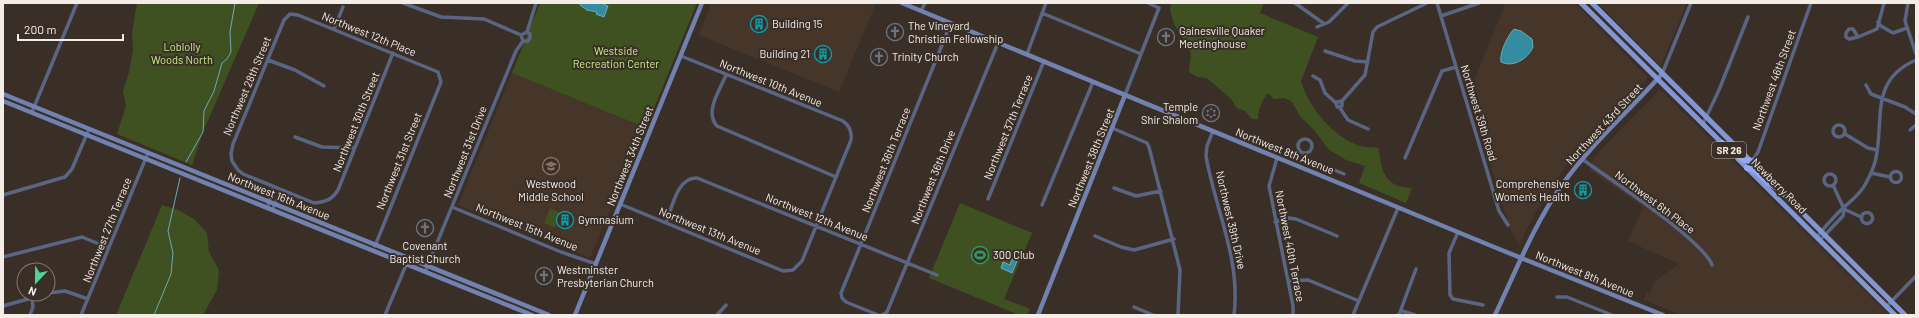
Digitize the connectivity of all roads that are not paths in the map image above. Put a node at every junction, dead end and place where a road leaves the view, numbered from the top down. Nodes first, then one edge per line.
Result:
1 (76, 3) edge
2 (403, 3) edge
3 (536, 3) edge
4 (702, 3) edge
5 (902, 3) edge
6 (925, 3) edge
7 (1046, 3) edge
8 (1148, 3) edge
9 (1295, 3) edge
10 (1348, 3) edge
11 (1427, 3) edge
12 (1437, 3) edge
13 (1479, 3) edge
14 (1581, 3) edge
15 (1592, 3) edge
16 (1692, 3) edge
17 (1811, 3) edge
18 (1884, 3) edge
19 (1908, 3) edge
20 (1461, 4) dead end
21 (343, 7) dead end
22 (1462, 9) junction
23 (921, 11) junction
24 (1042, 13) junction
25 (287, 15) joint
26 (1441, 16) junction
27 (1748, 17) dead end
28 (1878, 22) junction
29 (951, 23) junction
30 (1323, 23) junction
31 (1317, 27) dead end
32 (1907, 28) junction
33 (334, 29) junction
34 (527, 32) junction
35 (521, 35) junction
36 (1858, 38) dead end
37 (523, 41) junction
38 (998, 43) junction
39 (1324, 51) dead end
40 (393, 53) junction
41 (1026, 54) junction
42 (1141, 54) junction
43 (1916, 54) edge
44 (681, 56) junction
45 (268, 60) junction
46 (1916, 60) edge
47 (1044, 61) junction
48 (1368, 62) junction
49 (1456, 67) junction
50 (1662, 74) junction
51 (726, 75) junction
52 (1314, 76) dead end
53 (441, 78) joint
54 (1658, 79) junction
55 (1093, 82) junction
56 (1866, 84) dead end
57 (324, 86) dead end
58 (3, 94) edge
59 (1125, 95) junction
60 (1882, 98) junction
61 (3, 101) edge
62 (1342, 101) junction
63 (1336, 103) junction
64 (34, 106) junction
65 (1340, 108) junction
66 (32, 112) junction
67 (1916, 114) edge
68 (1706, 118) junction
69 (1703, 124) junction
70 (1916, 125) edge
71 (1112, 128) junction
72 (89, 129) junction
73 (1368, 130) dead end
74 (1910, 130) dead end
75 (1213, 131) junction
76 (1844, 134) dead end
77 (87, 135) junction
78 (295, 137) dead end
79 (1722, 143) junction
80 (355, 148) junction
81 (1877, 150) junction
82 (148, 153) junction
83 (1305, 156) junction
84 (146, 158) junction
85 (1277, 158) junction
86 (1405, 158) dead end
87 (1582, 159) junction
88 (1752, 161) junction
89 (1301, 167) junction
90 (1747, 168) junction
91 (1871, 173) junction
92 (1344, 174) dead end
93 (836, 177) junction
94 (1890, 177) dead end
95 (210, 178) junction
96 (208, 183) junction
97 (1833, 185) dead end
98 (274, 187) junction
99 (1114, 188) dead end
100 (282, 190) junction
101 (1780, 190) junction
102 (1161, 191) junction
103 (3, 195) edge
104 (988, 199) dead end
105 (268, 201) junction
106 (275, 204) junction
107 (620, 204) junction
108 (1042, 205) dead end
109 (452, 207) junction
110 (267, 208) junction
111 (1398, 208) junction
112 (1844, 209) junction
113 (272, 210) junction
114 (1861, 217) dead end
115 (1275, 222) junction
116 (666, 223) junction
117 (816, 226) junction
118 (1508, 226) dead end
119 (1458, 232) junction
120 (1823, 233) junction
121 (1095, 236) dead end
122 (1337, 236) dead end
123 (1818, 238) junction
124 (1174, 239) junction
125 (375, 245) junction
126 (861, 245) junction
127 (109, 248) junction
128 (373, 250) junction
129 (3, 257) edge
130 (408, 258) junction
131 (1522, 258) junction
132 (406, 264) junction
133 (596, 264) junction
134 (908, 264) junction
135 (1712, 265) dead end
136 (428, 266) junction
137 (1416, 269) dead end
138 (425, 272) junction
139 (937, 275) dead end
140 (1916, 276) edge
141 (1288, 281) junction
142 (56, 292) edge
143 (495, 293) junction
144 (1557, 297) dead end
145 (88, 299) junction
146 (493, 299) junction
147 (1359, 301) junction
148 (1892, 301) junction
149 (18, 302) edge
150 (32, 302) edge
151 (726, 304) dead end
152 (1483, 305) dead end
153 (3, 306) edge
154 (1887, 306) junction
155 (1134, 307) dead end
156 (1399, 314) edge
157 (30, 315) edge
158 (81, 315) edge
159 (385, 315) edge
160 (532, 315) edge
161 (549, 315) edge
162 (575, 315) edge
163 (717, 315) edge
164 (878, 315) edge
165 (882, 315) edge
166 (1038, 315) edge
167 (1153, 315) edge
168 (1178, 315) edge
169 (1234, 315) edge
170 (1293, 315) edge
171 (1353, 315) edge
172 (1409, 315) edge
173 (1415, 315) edge
174 (1495, 315) edge
175 (1612, 315) edge
176 (1662, 315) edge
177 (1896, 315) edge
178 (1906, 315) edge

1 - 64 street
2 - 35 street
3 - 34 street, Northwest 31st Drive
4 - 44 main road, Northwest 34th Street
5 - 23 main road, Northwest 8th Avenue
6 - 23 street
7 - 24 street
8 - 42 street, Northwest 38th Street
9 - 30 street
10 - 30 street
11 - 48 street
12 - 26 street, Northwest 39th Road
13 - 22 street
14 - 54 main road, Newberry Road / SR 26
15 - 50 main road, Newberry Road / SR 26
16 - 50 street
17 - 88 street, Northwest 46th Street
18 - 28 street
19 - 32 street
20 - 22 street
21 - 33 street
22 - 26 street
23 - 29 main road, Northwest 8th Avenue
24 - 41 street
24 - 42 street
25 - 33 street, Northwest 12th Place
25 - 45 street, Northwest 28th Street
26 - 49 street, Northwest 39th Road
27 - 68 street
28 - 32 street
28 - 36 street
29 - 38 main road, Northwest 8th Avenue
29 - 126 street, Northwest 36th Terrace
30 - 31 street
32 - 43 street
33 - 40 street, Northwest 12th Place
34 - 35 street
34 - 37 street, Northwest 31st Drive
35 - 37 street
37 - 109 street, Northwest 31st Drive
38 - 41 main road, Northwest 8th Avenue
38 - 134 street, Northwest 36th Drive
39 - 48 street
40 - 53 street, Northwest 12th Place
40 - 80 street, Northwest 30th Street
41 - 47 main road, Northwest 8th Avenue
42 - 59 street, Northwest 38th Street
44 - 51 street, Northwest 10th Avenue
44 - 107 main road, Northwest 34th Street
45 - 57 street
45 - 98 street, Northwest 28th Street
46 - 60 street
47 - 55 main road, Northwest 8th Avenue
47 - 104 street, Northwest 37th Terrace
48 - 62 street
49 - 86 street
49 - 118 street, Northwest 39th Road
50 - 54 main road, Northwest 43rd Street
50 - 68 main road, Newberry Road / SR 26
51 - 93 street
51 - 93 street, Northwest 10th Avenue
52 - 63 street
53 - 125 street, Northwest 31st Street
54 - 69 main road, Newberry Road / SR 26
54 - 87 main road, Northwest 43rd Street
55 - 59 main road, Northwest 8th Avenue
55 - 108 street
56 - 60 street
58 - 64 main road, Northwest 16th Avenue
59 - 71 main road, Northwest 38th Street
59 - 75 main road, Northwest 8th Avenue
60 - 67 street
60 - 81 street
61 - 66 main road, Northwest 16th Avenue
62 - 63 street
62 - 65 street
63 - 65 street
64 - 66 street
64 - 72 main road, Northwest 16th Avenue
65 - 73 street
66 - 77 main road, Northwest 16th Avenue
68 - 69 street
68 - 88 main road, Newberry Road / SR 26
69 - 79 main road, Newberry Road / SR 26
70 - 74 street
71 - 102 street
71 - 166 main road, Northwest 38th Street
72 - 77 street
72 - 82 main road, Northwest 16th Avenue
75 - 85 main road, Northwest 8th Avenue
75 - 169 street, Northwest 39th Drive
76 - 81 street
77 - 84 main road, Northwest 16th Avenue
77 - 103 street
78 - 80 street
79 - 88 highway
79 - 90 main road, Newberry Road / SR 26
80 - 100 street, Northwest 30th Street
81 - 91 street
82 - 84 street, Northwest 27th Terrace
82 - 95 main road, Northwest 16th Avenue
83 - 83 street
83 - 89 street
83 - 92 street
84 - 96 main road, Northwest 16th Avenue
84 - 127 street, Northwest 27th Terrace
85 - 89 main road, Northwest 8th Avenue
85 - 115 street, Northwest 40th Terrace
87 - 131 main road, Northwest 43rd Street
87 - 135 street, Northwest 6th Place
88 - 101 main road, Newberry Road / SR 26
89 - 111 main road, Northwest 8th Avenue
90 - 101 highway
90 - 123 main road, Newberry Road / SR 26
91 - 94 street
91 - 112 street
93 - 117 street
95 - 96 main road
95 - 105 main road, Northwest 16th Avenue
96 - 110 main road, Northwest 16th Avenue
97 - 112 street
98 - 100 street
98 - 105 street
99 - 102 street
100 - 106 street
101 - 120 main road, Newberry Road / SR 26
102 - 124 street
105 - 106 main road, Northwest 16th Avenue
105 - 110 street
106 - 113 street
106 - 125 main road, Northwest 16th Avenue
107 - 116 street, Northwest 13th Avenue
107 - 133 main road, Northwest 34th Street
109 - 133 street, Northwest 15th Avenue
109 - 136 street, Northwest 31st Drive
110 - 113 main road, Northwest 16th Avenue
111 - 119 main road, Northwest 8th Avenue
111 - 147 street
112 - 114 street
112 - 120 street
113 - 128 main road, Northwest 16th Avenue
115 - 122 street
115 - 141 street, Northwest 40th Terrace
116 - 117 street, Northwest 12th Avenue
116 - 117 street, Northwest 13th Avenue
117 - 126 street, Northwest 12th Avenue
119 - 131 main road, Northwest 8th Avenue
119 - 152 street
120 - 123 street
120 - 148 main road, Newberry Road / SR 26
121 - 124 street
123 - 154 main road, Newberry Road / SR 26
124 - 168 street
125 - 128 street, Northwest 31st Street
125 - 130 main road, Northwest 16th Avenue
126 - 134 street, Northwest 12th Avenue
126 - 164 street, Northwest 36th Terrace
127 - 129 street
127 - 145 street, Northwest 27th Terrace
128 - 132 main road, Northwest 16th Avenue
130 - 132 street
130 - 136 main road, Northwest 16th Avenue
131 - 174 main road, Northwest 43rd Street
131 - 176 main road, Northwest 8th Avenue
132 - 138 main road, Northwest 16th Avenue
132 - 159 street
133 - 162 main road, Northwest 34th Street
134 - 139 street, Northwest 12th Avenue
134 - 165 street, Northwest 36th Drive
136 - 138 street, Northwest 31st Drive
136 - 143 main road, Northwest 16th Avenue
137 - 156 street
138 - 146 main road, Northwest 16th Avenue
140 - 148 street
141 - 147 street
141 - 170 street, Northwest 40th Terrace
142 - 145 street
143 - 146 main road
143 - 161 main road, Northwest 16th Avenue
144 - 175 street
145 - 158 street, Northwest 27th Terrace
146 - 160 main road, Northwest 16th Avenue
147 - 171 street
148 - 154 street
148 - 178 main road, Newberry Road / SR 26
149 - 153 street
150 - 157 street
151 - 163 street
154 - 177 main road, Newberry Road / SR 26
155 - 167 street
156 - 172 street
172 - 173 street

